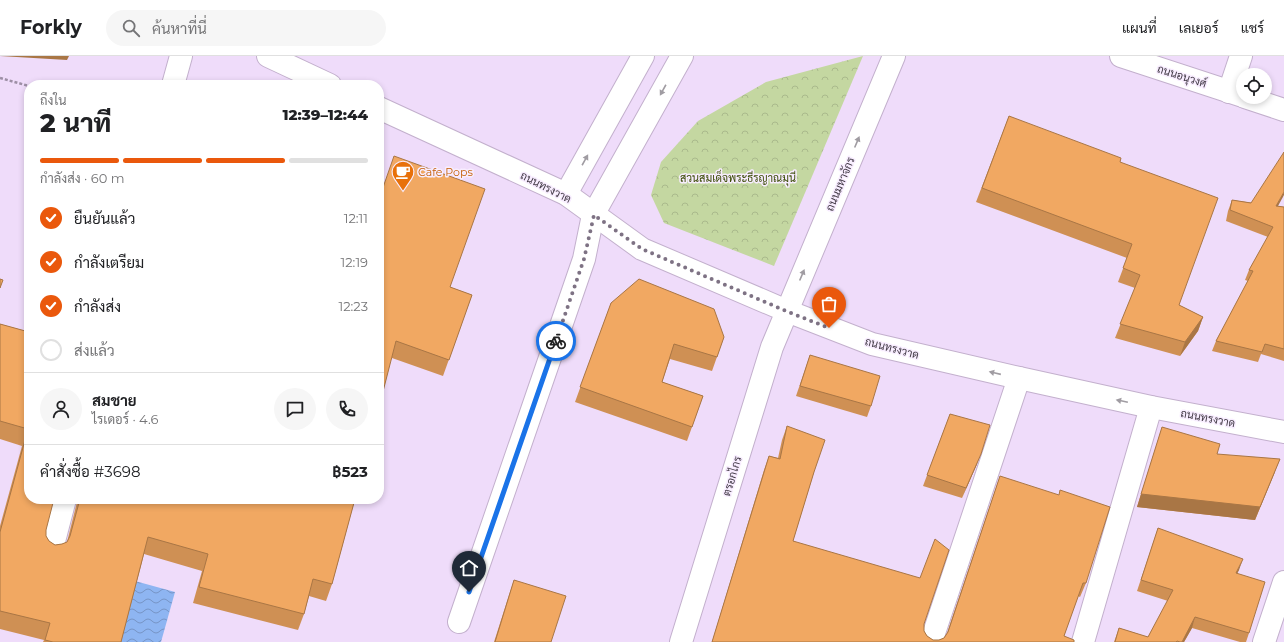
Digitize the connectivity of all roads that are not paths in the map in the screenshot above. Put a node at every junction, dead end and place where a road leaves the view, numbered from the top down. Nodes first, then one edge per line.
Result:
1 (181, 56) edge
2 (268, 56) edge
3 (643, 56) edge
4 (682, 56) edge
5 (894, 56) edge
6 (1121, 56) edge
7 (1241, 56) edge
8 (1240, 68) edge
9 (174, 80) edge
10 (319, 80) edge
11 (1236, 94) edge
12 (1266, 104) edge
13 (384, 110) edge
14 (1284, 110) edge
15 (566, 194) junction
16 (594, 215) junction
17 (786, 311) junction
18 (1019, 378) junction
19 (1151, 407) junction
20 (1284, 432) edge
21 (64, 504) edge
22 (52, 550) edge
23 (1284, 582) edge
24 (459, 622) dead end
25 (681, 642) edge
26 (931, 642) edge
27 (1083, 642) edge
28 (1264, 642) edge

1 - 9 street
2 - 10 street
15 -> 3 street
4 -> 16 street
17 -> 5 street, ถนนมหาจักร
6 - 11 street, ถนนอนุวงศ์
7 - 8 street
12 - 14 street, ถนนอนุวงศ์
13 - 15 street, ถนนทรงวาด
15 - 16 street, ถนนทรงวาด
16 - 17 street, ถนนทรงวาด
16 - 24 street
18 -> 17 street, ถนนทรงวาด
17 - 25 street, ตรอกไกร
19 -> 18 street, ถนนทรงวาด
18 - 26 street
19 - 20 street, ถนนทรงวาด
19 - 27 street
21 - 22 street
23 - 28 street

